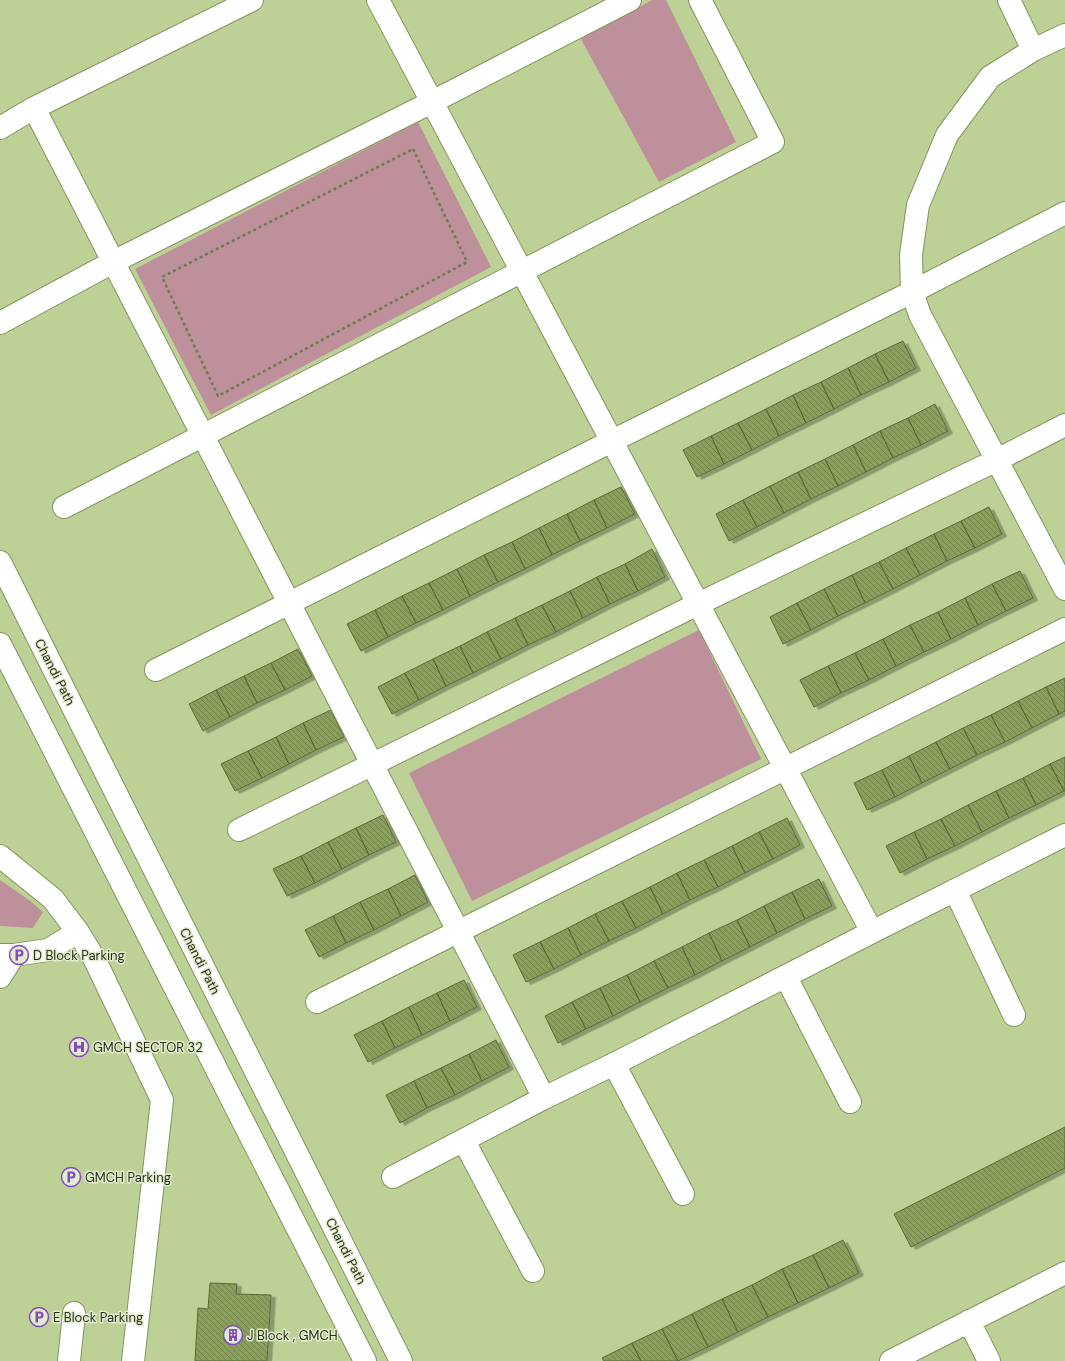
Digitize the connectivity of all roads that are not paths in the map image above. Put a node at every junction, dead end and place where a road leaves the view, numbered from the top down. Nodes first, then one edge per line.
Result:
1 (252, 0) edge
2 (378, 0) edge
3 (630, 0) edge
4 (700, 0) edge
5 (1009, 0) edge
6 (1065, 35) edge
7 (1033, 50) junction
8 (432, 102) junction
9 (34, 108) junction
10 (0, 128) edge
11 (1065, 214) edge
12 (113, 262) junction
13 (522, 272) junction
14 (912, 292) junction
15 (0, 323) edge
16 (1065, 425) edge
17 (203, 436) junction
18 (612, 441) junction
19 (997, 460) junction
20 (64, 507) dead end
21 (0, 562) edge
22 (1065, 589) edge
23 (289, 603) junction
24 (698, 604) junction
25 (1065, 629) edge
26 (0, 644) edge
27 (156, 670) dead end
28 (372, 764) junction
29 (785, 768) junction
30 (239, 830) dead end
31 (1065, 835) edge
32 (0, 856) edge
33 (955, 890) junction
34 (458, 931) junction
35 (78, 932) junction
36 (872, 932) junction
37 (7, 955) edge
38 (0, 977) edge
39 (786, 977) junction
40 (316, 1002) dead end
41 (1014, 1015) dead end
42 (614, 1064) junction
43 (544, 1098) junction
44 (850, 1102) dead end
45 (464, 1141) junction
46 (393, 1177) dead end
47 (682, 1194) dead end
48 (532, 1271) dead end
49 (1065, 1273) edge
50 (74, 1313) dead end
51 (969, 1321) junction
52 (69, 1361) edge
53 (133, 1361) edge
54 (365, 1361) edge
55 (401, 1361) edge
56 (891, 1361) edge
57 (989, 1361) edge

1 - 9 street
2 - 8 street
3 - 8 street
4 - 13 street
5 - 7 street
6 - 7 street
7 - 14 street
8 - 12 street
8 - 13 street
9 - 10 street
9 - 12 street
11 - 14 street
12 - 15 street
12 - 17 street
13 - 17 street
13 - 18 street
14 - 18 street
14 - 19 street
16 - 19 street
17 - 20 street
17 - 23 street
18 - 23 street
18 - 24 street
19 - 22 street
19 - 24 street
21 - 55 street, Chandi Path
23 - 27 street
23 - 28 street
24 - 28 street
24 - 29 street
25 - 29 street
26 - 54 street
28 - 30 street
28 - 34 street
29 - 34 street
29 - 36 street
31 - 33 street
32 - 35 street
33 - 36 street
33 - 41 street
34 - 40 street
34 - 43 street
35 - 37 street
35 - 53 street
36 - 39 street
37 - 38 street
39 - 42 street
39 - 44 street
42 - 43 street
42 - 47 street
43 - 45 street
45 - 46 street
45 - 48 street
49 - 51 street
50 - 52 street
51 - 56 street
51 - 57 street

